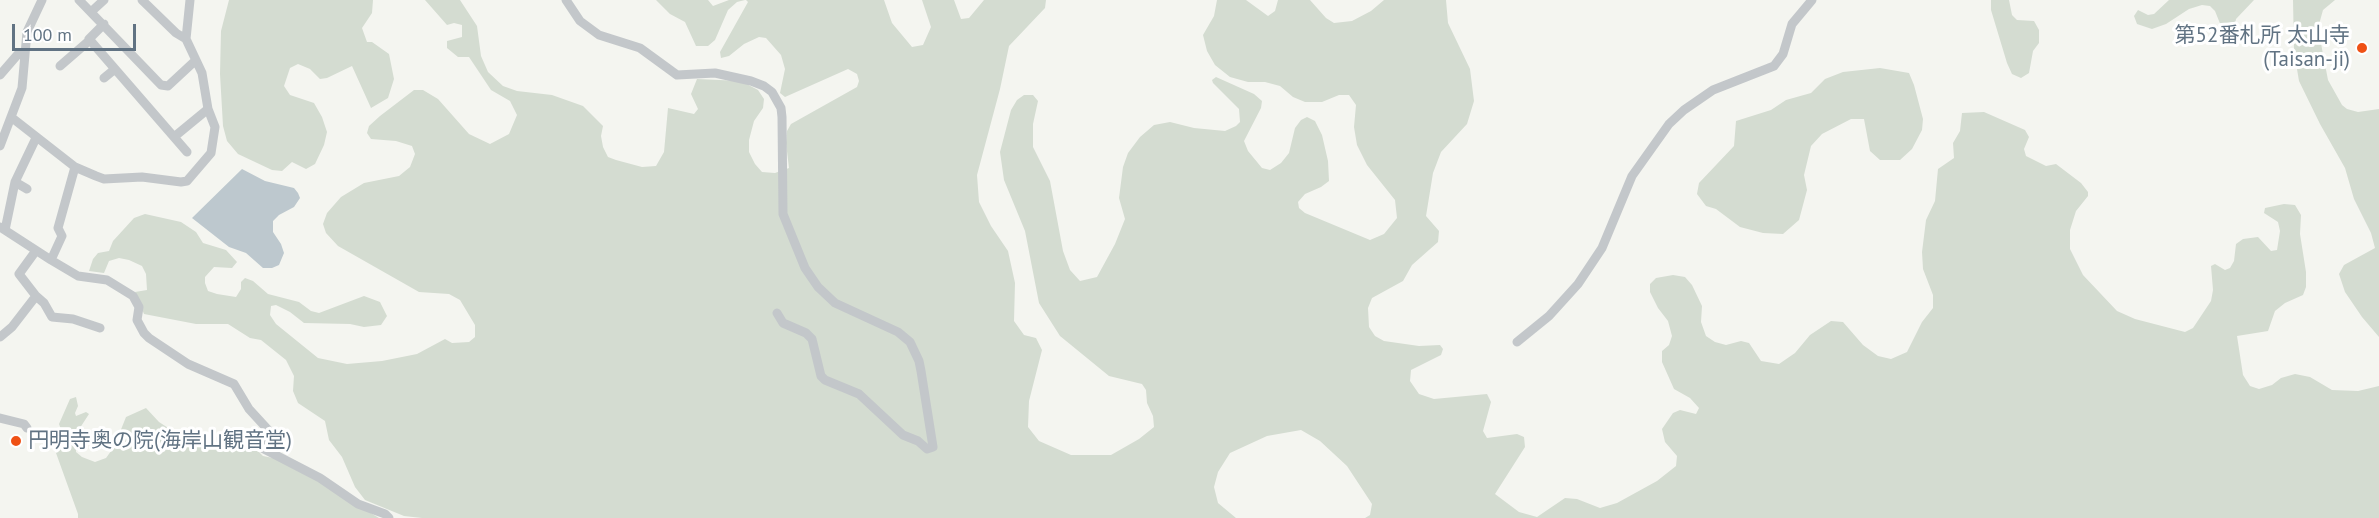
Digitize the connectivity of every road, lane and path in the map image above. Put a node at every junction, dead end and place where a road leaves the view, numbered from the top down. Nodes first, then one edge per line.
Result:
1 (42, 0) edge
2 (80, 0) edge
3 (104, 0) edge
4 (142, 0) edge
5 (190, 0) edge
6 (566, 0) edge
7 (1812, 0) edge
8 (92, 11) junction
9 (104, 24) junction
10 (186, 39) junction
11 (90, 40) junction
12 (24, 52) junction
13 (196, 60) junction
14 (60, 66) dead end
15 (115, 69) junction
16 (0, 75) edge
17 (104, 78) dead end
18 (208, 109) junction
19 (11, 117) junction
20 (174, 137) junction
21 (36, 138) junction
22 (0, 146) edge
23 (187, 153) dead end
24 (75, 167) junction
25 (15, 182) junction
26 (27, 189) dead end
27 (2, 229) edge
28 (35, 252) junction
29 (51, 260) junction
30 (36, 296) junction
31 (777, 313) dead end
32 (100, 328) dead end
33 (0, 337) edge
34 (1517, 342) dead end
35 (0, 418) edge
36 (27, 428) dead end
37 (389, 518) edge

1 - 12 street
2 - 8 street
3 - 8 street
4 - 10 street
5 - 10 street
6 - 31 street
7 - 34 street
8 - 9 street
9 - 11 street
9 - 13 street
10 - 13 street
11 - 14 street
11 - 15 street
12 - 16 street
12 - 19 street
13 - 18 street
15 - 17 street
15 - 20 street
18 - 20 street
18 - 24 street
19 - 21 street
19 - 22 street
20 - 23 street
21 - 24 street
21 - 25 street
24 - 29 street
25 - 26 street
25 - 27 street
27 - 28 street
28 - 29 street
28 - 30 street
29 - 37 street
30 - 32 street
30 - 33 street
35 - 36 street

